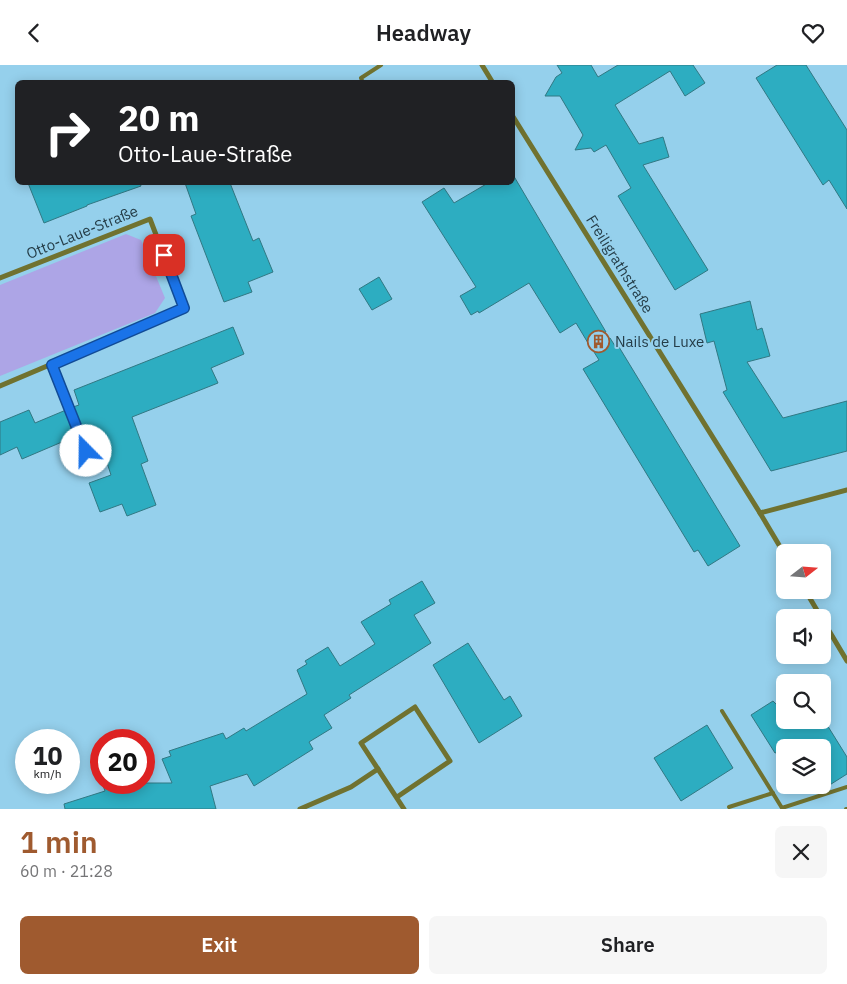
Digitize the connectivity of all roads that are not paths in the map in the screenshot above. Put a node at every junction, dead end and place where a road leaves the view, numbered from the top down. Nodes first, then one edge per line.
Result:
1 (381, 65) edge
2 (482, 65) edge
3 (362, 80) edge
4 (491, 80) edge
5 (515, 120) edge
6 (0, 278) edge
7 (52, 365) junction
8 (0, 386) edge
9 (93, 468) dead end
10 (847, 490) edge
11 (760, 513) junction
12 (778, 544) edge
13 (831, 633) edge
14 (847, 661) edge
15 (722, 711) dead end
16 (378, 769) junction
17 (847, 787) edge
18 (772, 793) junction
19 (396, 797) junction
20 (729, 807) dead end
21 (300, 809) edge
22 (404, 809) edge

1 - 3 lane
2 - 4 street
5 - 11 street, Freiligrathstraße
6 - 7 street, Otto-Laue-Straße
7 - 8 street, Otto-Laue-Straße
7 - 9 lane
10 - 11 street
11 - 12 street, Freiligrathstraße
13 - 14 street
15 - 18 lane
16 - 19 street
16 - 19 street
16 - 21 street
17 - 18 lane
18 - 20 lane
19 - 22 street

